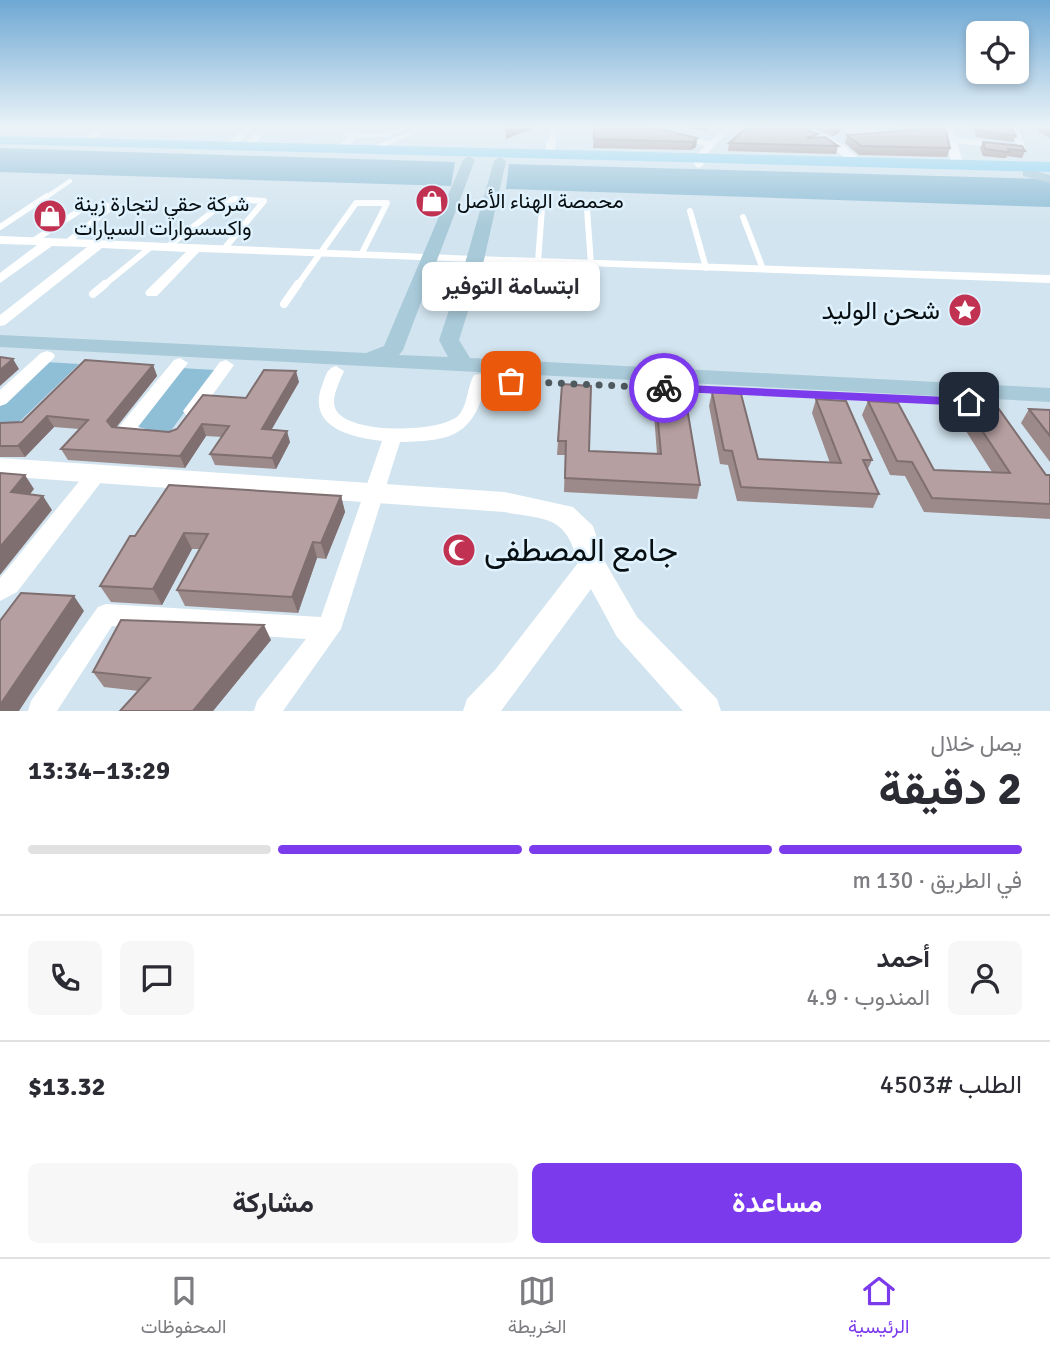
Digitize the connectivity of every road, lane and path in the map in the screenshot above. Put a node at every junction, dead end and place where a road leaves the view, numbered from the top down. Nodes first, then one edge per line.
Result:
1 (469, 160) edge
2 (475, 160) edge
3 (659, 160) edge
4 (856, 160) edge
5 (956, 160) edge
6 (500, 161) junction
7 (698, 162) junction
8 (859, 164) junction
9 (958, 166) junction
10 (1050, 167) edge
11 (1028, 173) joint
12 (1050, 179) edge
13 (70, 181) dead end
14 (542, 208) dead end
15 (587, 209) dead end
16 (690, 211) dead end
17 (743, 217) dead end
18 (0, 227) edge
19 (0, 240) edge
20 (33, 241) junction
21 (49, 242) junction
22 (66, 243) junction
23 (99, 244) junction
24 (152, 246) junction
25 (167, 247) junction
26 (196, 248) junction
27 (224, 249) junction
28 (318, 253) junction
29 (361, 255) junction
30 (430, 258) junction
31 (475, 260) junction
32 (538, 262) junction
33 (591, 264) junction
34 (706, 268) junction
35 (763, 270) junction
36 (0, 279) edge
37 (1050, 279) edge
38 (152, 293) dead end
39 (93, 294) dead end
40 (284, 304) dead end
41 (0, 322) edge
42 (0, 341) edge
43 (0, 354) edge
44 (47, 356) junction
45 (365, 360) junction
46 (180, 363) junction
47 (226, 365) junction
48 (336, 371) junction
49 (472, 372) junction
50 (1050, 395) edge
51 (0, 400) edge
52 (1050, 406) edge
53 (182, 424) edge
54 (394, 433) junction
55 (162, 435) edge
56 (0, 467) edge
57 (98, 472) junction
58 (373, 494) junction
59 (592, 565) junction
60 (0, 591) edge
61 (329, 629) junction
62 (41, 711) edge
63 (267, 711) edge
64 (480, 711) edge
65 (705, 711) edge

1 - 30 main road
2 - 6 main road
3 - 7 main road
4 - 8 street
5 - 9 street
6 - 7 main road
6 - 31 main road
7 - 8 main road
7 - 11 main road
8 - 9 main road
9 - 10 main road
11 - 12 main road
13 - 18 lane
14 - 32 lane
15 - 33 lane
16 - 34 lane
17 - 35 lane
19 - 20 street
20 - 21 street
20 - 22 lane
21 - 22 street
21 - 36 street
22 - 23 street
23 - 24 street
23 - 41 street
24 - 25 street
24 - 39 lane
25 - 26 street
25 - 27 lane
26 - 27 street
26 - 38 street
27 - 28 street
28 - 29 street
28 - 29 lane
28 - 40 lane
29 - 30 street
30 - 31 street
30 - 45 main road
31 - 32 street
31 - 49 main road
32 - 33 street
33 - 34 street
34 - 35 street
35 - 37 street
42 - 45 main road
43 - 44 main road
44 - 46 main road
44 - 51 street
45 - 49 main road
46 - 47 main road
46 - 55 street
47 - 48 main road
47 - 53 street
48 - 49 main road
48 - 54 street
49 - 50 main road
49 - 52 main road
49 - 54 street
54 - 58 street
56 - 57 street
57 - 58 street
57 - 60 street
58 - 59 street
58 - 61 street
59 - 64 street
59 - 65 street
61 - 62 street
61 - 63 street

